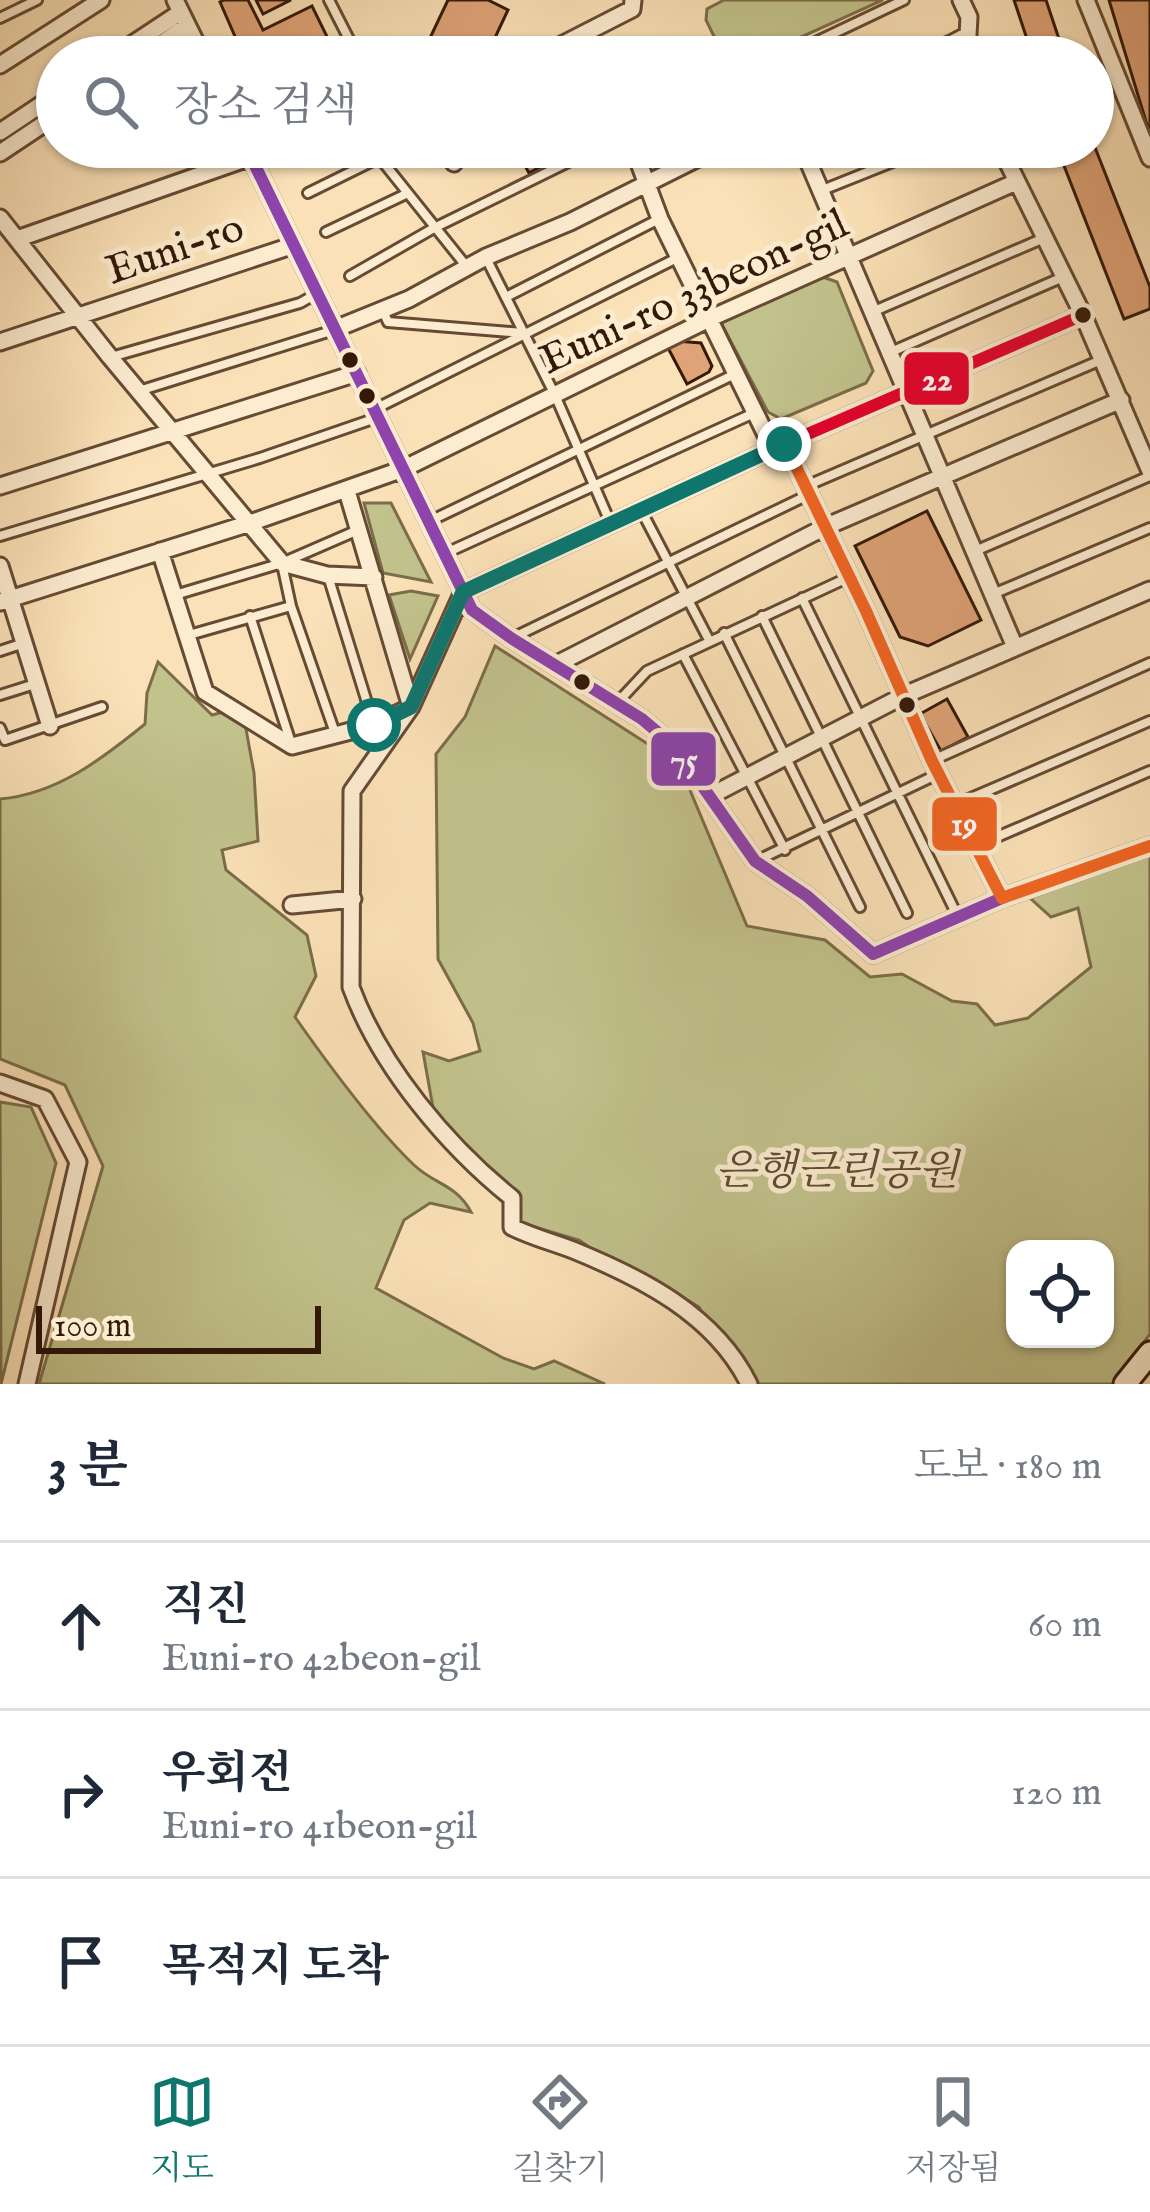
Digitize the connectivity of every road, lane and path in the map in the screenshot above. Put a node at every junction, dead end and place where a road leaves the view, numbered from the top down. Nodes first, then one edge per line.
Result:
1 (37, 0) edge
2 (101, 0) edge
3 (328, 0) edge
4 (633, 0) edge
5 (904, 0) edge
6 (961, 0) edge
7 (1086, 0) edge
8 (18, 4) edge
9 (181, 13) edge
10 (0, 19) edge
11 (45, 36) edge
12 (145, 36) edge
13 (161, 36) edge
14 (347, 36) edge
15 (579, 36) edge
16 (828, 36) edge
17 (967, 36) edge
18 (1101, 36) edge
19 (36, 42) edge
20 (0, 65) edge
21 (1114, 69) edge
22 (36, 108) edge
23 (36, 129) edge
24 (0, 132) edge
25 (0, 154) edge
26 (1150, 158) edge
27 (206, 168) edge
28 (257, 168) edge
29 (359, 168) edge
30 (386, 168) edge
31 (555, 168) edge
32 (643, 168) edge
33 (674, 168) edge
34 (810, 168) edge
35 (878, 168) edge
36 (1010, 168) edge
37 (648, 180) junction
38 (1016, 182) junction
39 (819, 192) junction
40 (308, 193) dead end
41 (406, 194) junction
42 (0, 218) edge
43 (660, 219) junction
44 (434, 228) junction
45 (326, 232) dead end
46 (1045, 237) junction
47 (17, 239) junction
48 (294, 245) junction
49 (849, 255) junction
50 (486, 257) junction
51 (680, 257) junction
52 (466, 267) junction
53 (350, 276) dead end
54 (1065, 277) junction
55 (318, 293) junction
56 (506, 297) junction
57 (382, 310) junction
58 (872, 311) junction
59 (1083, 315) junction
60 (78, 318) junction
61 (712, 318) junction
62 (335, 329) junction
63 (524, 333) junction
64 (0, 342) edge
65 (891, 352) junction
66 (110, 357) junction
67 (1102, 359) junction
68 (357, 373) junction
69 (737, 373) junction
70 (140, 391) junction
71 (907, 393) junction
72 (555, 395) junction
73 (1121, 400) junction
74 (756, 412) junction
75 (376, 413) junction
76 (174, 432) junction
77 (924, 434) junction
78 (779, 446) junction
79 (579, 449) junction
80 (403, 469) junction
81 (209, 471) junction
82 (1150, 474) edge
83 (941, 479) junction
84 (0, 486) edge
85 (594, 488) junction
86 (347, 491) junction
87 (806, 491) junction
88 (640, 509) junction
89 (429, 522) junction
90 (610, 522) junction
91 (250, 523) junction
92 (825, 527) junction
93 (360, 529) junction
94 (1150, 529) edge
95 (0, 536) edge
96 (160, 551) junction
97 (973, 553) junction
98 (445, 554) junction
99 (282, 563) junction
100 (668, 563) junction
101 (0, 566) edge
102 (327, 575) junction
103 (374, 577) junction
104 (849, 577) junction
105 (1150, 590) edge
106 (463, 592) junction
107 (992, 594) junction
108 (685, 595) junction
109 (173, 596) junction
110 (802, 598) junction
111 (5, 600) edge
112 (291, 606) junction
113 (250, 616) junction
114 (762, 616) junction
115 (724, 633) junction
116 (186, 635) junction
117 (511, 638) junction
118 (710, 641) junction
119 (25, 643) junction
120 (1015, 647) junction
121 (0, 651) edge
122 (683, 654) junction
123 (1150, 663) edge
124 (555, 665) junction
125 (37, 683) junction
126 (0, 695) edge
127 (905, 695) junction
128 (616, 704) junction
129 (102, 707) dead end
130 (411, 707) junction
131 (860, 718) junction
132 (1150, 721) edge
133 (374, 725) junction
134 (50, 726) junction
135 (0, 728) edge
136 (822, 736) junction
137 (337, 737) junction
138 (292, 746) junction
139 (784, 755) junction
140 (936, 767) junction
141 (1150, 771) edge
142 (744, 776) junction
143 (896, 794) junction
144 (710, 796) junction
145 (957, 805) junction
146 (859, 812) junction
147 (823, 830) junction
148 (976, 846) junction
149 (1150, 846) edge
150 (785, 850) junction
151 (755, 862) junction
152 (1002, 898) junction
153 (353, 899) junction
154 (292, 905) dead end
155 (860, 907) dead end
156 (907, 913) dead end
157 (957, 915) junction
158 (0, 1083) edge
159 (1150, 1353) edge
160 (27, 1384) edge
161 (749, 1384) edge
162 (1125, 1384) edge

1 - 8 lane
2 - 11 street
3 - 14 lane
4 - 15 street
5 - 16 lane
6 - 17 street
7 - 18 street
8 - 10 lane
9 - 12 street
9 - 13 street
19 - 20 street
21 - 26 street
22 - 24 street
23 - 25 street
27 - 47 street
28 - 48 street, Euni-ro
29 - 40 lane
30 - 41 lane
31 - 44 lane
32 - 37 street
33 - 37 street
34 - 39 street
35 - 39 lane
36 - 38 street
37 - 43 street
37 - 50 street
38 - 46 street
38 - 49 street, Euni-ro 33beon-gil
39 - 49 street
41 - 44 lane
41 - 45 lane
42 - 47 street
43 - 51 street
43 - 56 lane
44 - 52 lane
44 - 53 lane
46 - 54 street
46 - 58 lane
47 - 60 street
48 - 55 street, Euni-ro
48 - 60 street, Euni-ro
49 - 58 street
49 - 61 street, Euni-ro 33beon-gil
50 - 52 street
50 - 56 lane
51 - 61 street
51 - 63 lane
52 - 57 street
54 - 59 street
54 - 65 lane
55 - 62 street, Euni-ro
55 - 66 lane, Euni-ro
56 - 63 lane
57 - 62 street
57 - 63 lane
58 - 65 street
59 - 67 street
59 - 71 street
60 - 64 street, Euni-ro
60 - 66 street
61 - 69 street
61 - 72 street, Euni-ro 33beon-gil
62 - 68 street, Euni-ro
62 - 70 lane
63 - 72 lane
63 - 75 lane
65 - 71 street
66 - 70 street
67 - 73 street
67 - 77 lane
68 - 75 street, Euni-ro
68 - 76 street
69 - 74 street
69 - 79 lane
70 - 76 street
71 - 77 street
71 - 78 street
72 - 79 lane
72 - 80 street, Euni-ro 33beon-gil
73 - 82 street
73 - 83 street
74 - 78 street
74 - 85 lane
75 - 80 street, Euni-ro
75 - 81 lane
76 - 81 street
76 - 84 street
77 - 83 street
77 - 87 lane
78 - 87 street
78 - 88 street
79 - 85 lane
79 - 89 lane
80 - 86 street
80 - 89 street, Euni-ro
81 - 91 street
81 - 95 lane
82 - 97 lane
83 - 92 street
83 - 97 street
85 - 90 lane
85 - 98 lane
86 - 91 street
86 - 93 street
87 - 92 street
87 - 100 lane
88 - 90 street
88 - 100 lane
89 - 98 street, Euni-ro
90 - 106 street
91 - 96 street
91 - 99 street
92 - 104 street
92 - 108 street
93 - 99 lane
93 - 103 street
94 - 107 lane
96 - 109 street
96 - 111 street
97 - 107 street
98 - 106 street, Euni-ro
99 - 102 street
99 - 109 lane
99 - 112 lane
100 - 108 lane
100 - 117 lane
101 - 111 street
102 - 103 street
102 - 133 lane
103 - 130 street
104 - 110 lane
104 - 127 street
105 - 120 street
106 - 117 street, Euni-ro
106 - 130 street
107 - 120 street
108 - 118 lane
108 - 124 street
109 - 116 street
110 - 114 lane
110 - 131 lane
111 - 119 street
112 - 113 lane
112 - 137 lane
113 - 116 lane
113 - 138 lane
114 - 115 lane
114 - 136 lane
115 - 118 lane
115 - 139 lane
116 - 138 street
117 - 124 street, Euni-ro
118 - 122 lane
119 - 121 lane
119 - 125 street
120 - 127 street
122 - 128 lane
122 - 142 lane
123 - 140 lane
124 - 128 street, Euni-ro
125 - 126 lane
125 - 134 street
127 - 131 street
127 - 140 street
128 - 144 street, Euni-ro
129 - 134 lane
130 - 133 street
130 - 153 street
131 - 136 street
131 - 143 lane
132 - 145 lane
133 - 137 street
134 - 135 lane
136 - 139 street
136 - 146 lane
137 - 138 street
139 - 142 street
139 - 147 lane
140 - 143 lane
140 - 145 street
141 - 148 lane
142 - 144 street
142 - 150 lane
143 - 146 lane
143 - 157 lane
144 - 151 street, Euni-ro
145 - 148 street
146 - 147 lane
146 - 156 lane
147 - 150 lane
147 - 155 lane
148 - 152 street
149 - 152 street
150 - 151 lane
151 - 157 street
152 - 157 street
153 - 154 street
153 - 161 street
158 - 160 street
159 - 162 main road

